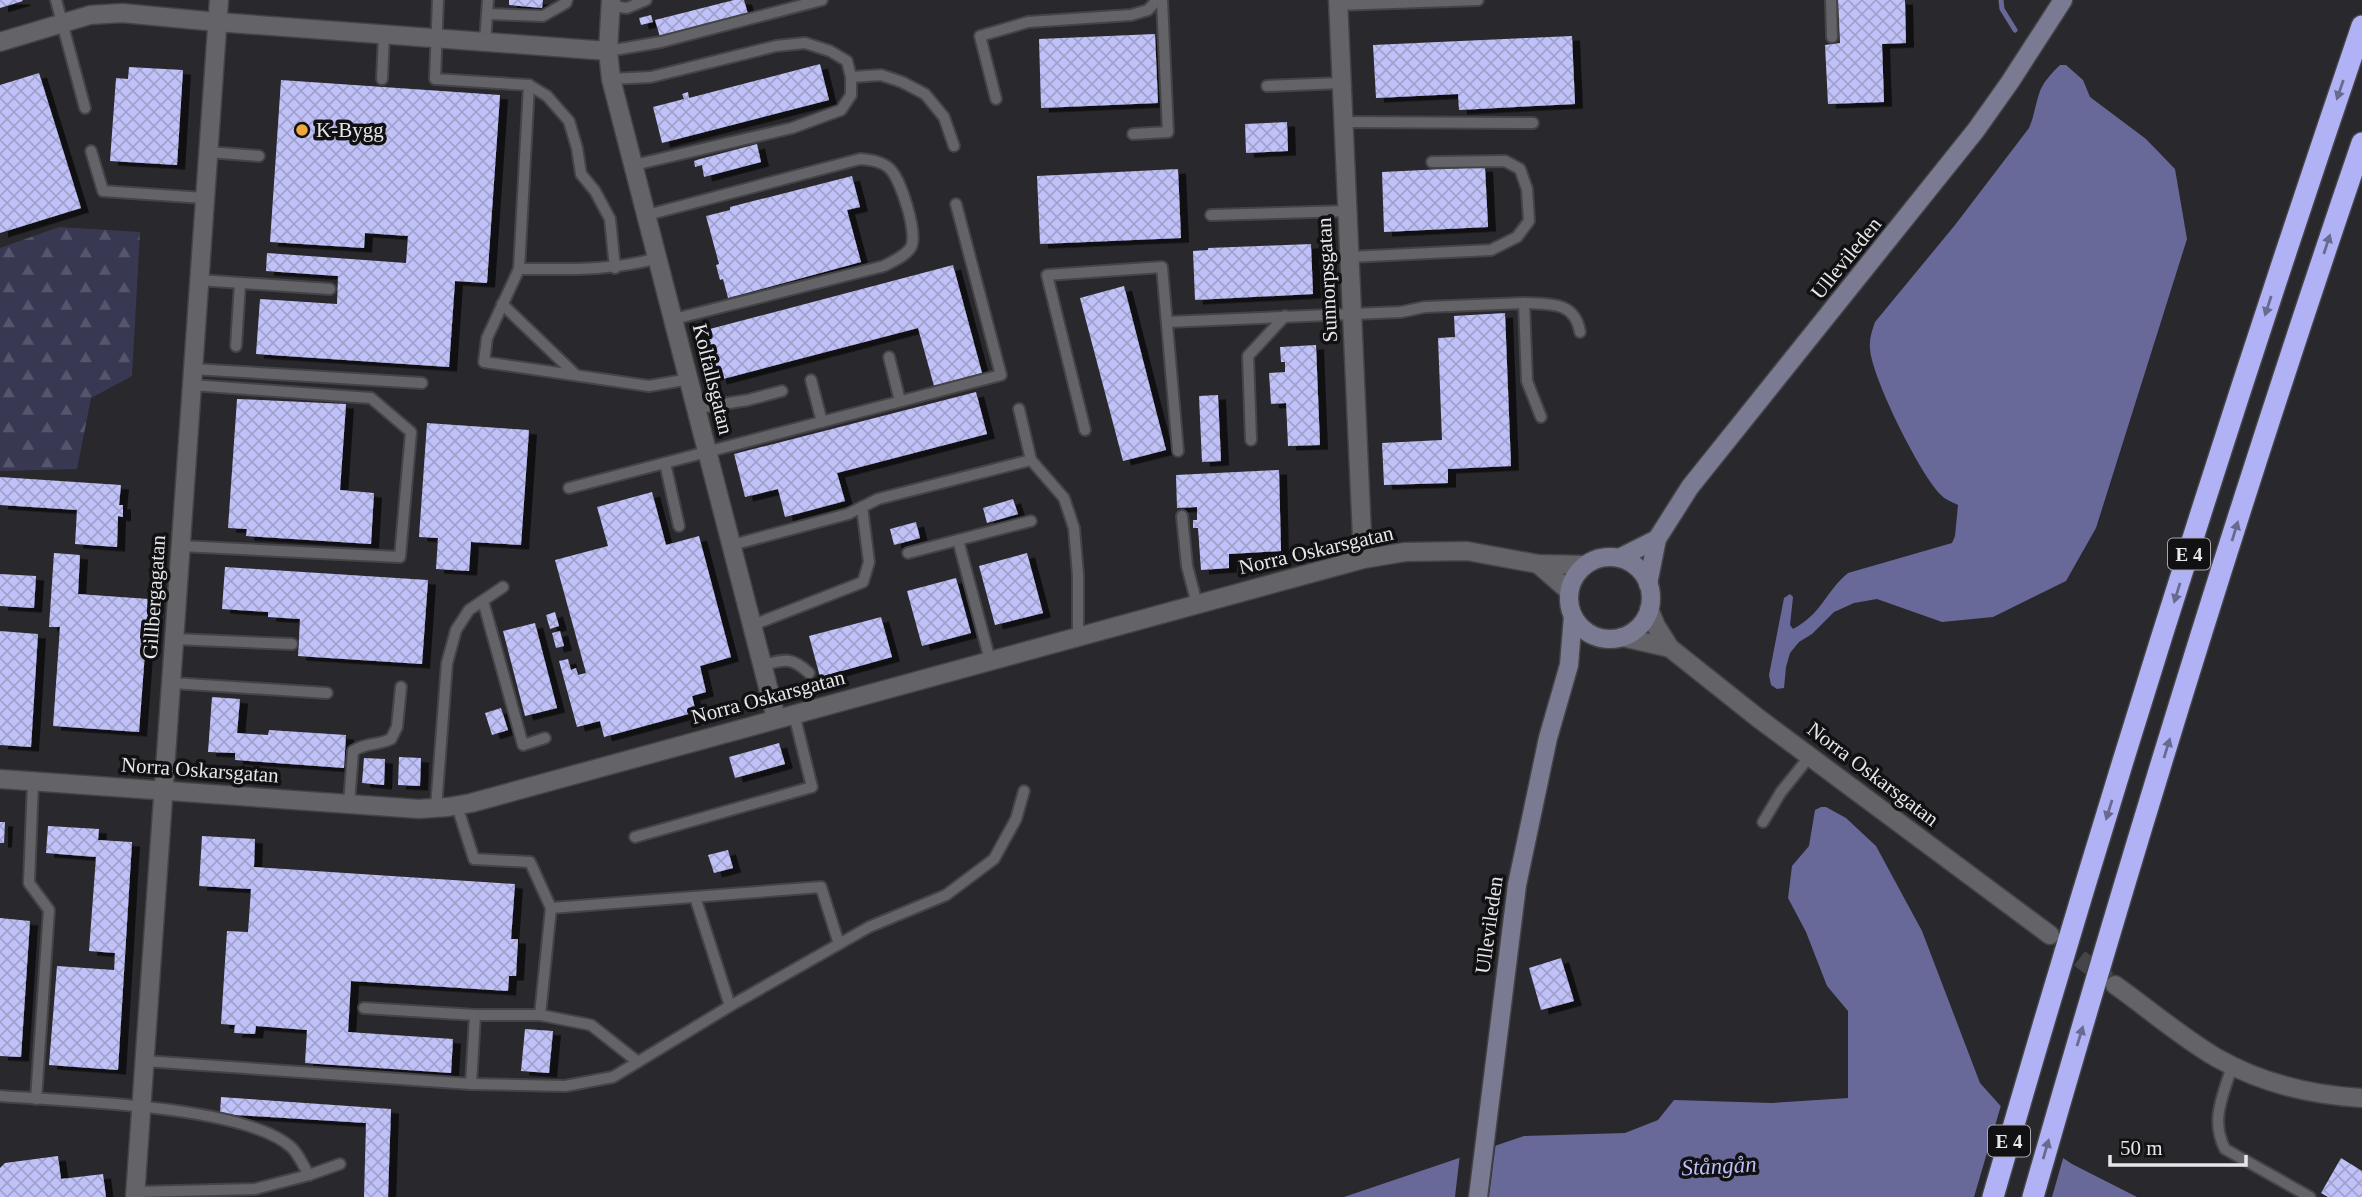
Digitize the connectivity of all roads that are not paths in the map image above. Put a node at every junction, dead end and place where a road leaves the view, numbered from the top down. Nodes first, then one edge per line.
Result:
1 (56, 0) edge
2 (219, 0) edge
3 (438, 0) edge
4 (488, 0) edge
5 (567, 0) edge
6 (646, 0) edge
7 (822, 0) edge
8 (1159, 0) edge
9 (1478, 0) edge
10 (1831, 0) edge
11 (2063, 0) edge
12 (611, 3) edge
13 (1338, 3) edge
14 (487, 14) junction
15 (217, 22) junction
16 (61, 23) junction
17 (2362, 26) edge
18 (384, 34) junction
19 (1832, 37) dead end
20 (437, 38) junction
21 (0, 42) edge
22 (485, 42) junction
23 (608, 51) junction
24 (851, 77) junction
25 (382, 79) dead end
26 (611, 79) junction
27 (1341, 83) junction
28 (529, 85) junction
29 (1267, 86) dead end
30 (996, 99) dead end
31 (85, 108) dead end
32 (1343, 122) junction
33 (1533, 124) dead end
34 (1133, 134) dead end
35 (2362, 143) edge
36 (954, 146) dead end
37 (91, 151) dead end
38 (208, 152) junction
39 (258, 156) dead end
40 (1432, 162) dead end
41 (634, 165) junction
42 (204, 198) junction
43 (956, 204) dead end
44 (1347, 211) junction
45 (647, 215) junction
46 (1211, 215) dead end
47 (1349, 257) junction
48 (659, 258) junction
49 (615, 268) junction
50 (519, 269) junction
51 (199, 280) junction
52 (240, 283) junction
53 (330, 289) dead end
54 (1524, 303) junction
55 (502, 304) junction
56 (1352, 313) junction
57 (1285, 316) junction
58 (674, 319) junction
59 (1167, 322) junction
60 (1580, 332) dead end
61 (236, 346) dead end
62 (889, 357) dead end
63 (576, 376) junction
64 (192, 377) junction
65 (690, 379) junction
66 (811, 380) dead end
67 (422, 383) dead end
68 (782, 391) dead end
69 (900, 401) junction
70 (697, 408) junction
71 (1019, 409) dead end
72 (1541, 417) dead end
73 (822, 422) junction
74 (1085, 430) dead end
75 (1251, 440) dead end
76 (1178, 451) dead end
77 (708, 452) junction
78 (1031, 460) junction
79 (665, 463) junction
80 (569, 488) dead end
81 (862, 507) junction
82 (1182, 516) dead end
83 (1031, 520) dead end
84 (679, 526) dead end
85 (1657, 538) junction
86 (958, 540) junction
87 (732, 545) junction
88 (181, 546) junction
89 (908, 553) dead end
90 (1619, 558) junction
91 (1363, 559) junction
92 (1538, 564) junction
93 (1584, 565) junction
94 (1648, 584) junction
95 (503, 587) dead end
96 (1569, 591) junction
97 (482, 601) junction
98 (1196, 604) junction
99 (1649, 609) junction
100 (1573, 616) junction
101 (753, 625) junction
102 (1078, 636) junction
103 (1622, 637) junction
104 (1602, 638) junction
105 (174, 639) junction
106 (292, 644) dead end
107 (1670, 648) junction
108 (990, 660) junction
109 (763, 665) junction
110 (1569, 665) junction
111 (809, 673) dead end
112 (172, 683) junction
113 (401, 687) dead end
114 (327, 692) dead end
115 (785, 716) junction
116 (545, 738) dead end
117 (1810, 756) junction
118 (0, 779) edge
119 (33, 782) junction
120 (164, 790) junction
121 (1024, 791) dead end
122 (349, 804) junction
123 (457, 806) junction
124 (436, 808) junction
125 (1763, 822) dead end
126 (635, 837) dead end
127 (695, 897) junction
128 (551, 908) junction
129 (2050, 935) tunnel mouth
130 (839, 944) junction
131 (2115, 985) tunnel mouth
132 (730, 1006) junction
133 (364, 1008) dead end
134 (475, 1015) junction
135 (540, 1015) junction
136 (145, 1061) junction
137 (638, 1062) junction
138 (2232, 1066) junction
139 (471, 1084) junction
140 (0, 1096) edge
141 (2362, 1098) edge
142 (36, 1099) junction
143 (141, 1107) junction
144 (340, 1164) dead end
145 (309, 1175) junction
146 (135, 1194) edge
147 (1478, 1197) edge
148 (1993, 1197) edge
149 (2032, 1197) edge
150 (2310, 1197) edge

1 - 16 lane
2 - 15 street, Gillbergagatan
3 - 20 lane
4 - 14 lane
5 - 14 lane
6 - 12 lane
7 - 23 lane
8 - 30 lane
8 - 34 lane
9 - 13 lane
10 - 19 lane
11 - 85 main road, Ullevileden
12 - 23 street, Kolfallsgatan
13 - 27 street, Sunnorpsgatan
14 - 22 lane
15 - 16 street
15 - 18 street
15 - 38 street, Gillbergagatan
16 - 21 street
16 - 31 lane
17 -> 148 highway, E 4
18 - 20 street
18 - 25 lane
20 - 22 street
20 - 28 lane
22 - 23 street
23 - 26 street, Kolfallsgatan
24 - 26 lane
24 - 36 lane
24 - 41 lane
26 - 41 street, Kolfallsgatan
27 - 29 lane
27 - 32 street, Sunnorpsgatan
28 - 49 lane
28 - 50 lane
32 - 33 lane
32 - 44 street, Sunnorpsgatan
149 -> 35 highway, E 4
37 - 42 lane
38 - 39 lane
38 - 42 street, Gillbergagatan
40 - 47 lane
41 - 45 street, Kolfallsgatan
42 - 51 street, Gillbergagatan
43 - 69 lane
44 - 46 lane
44 - 47 street, Sunnorpsgatan
45 - 48 street, Kolfallsgatan
45 - 58 lane
47 - 56 street, Sunnorpsgatan
48 - 49 lane
48 - 58 street, Kolfallsgatan
49 - 50 lane
50 - 55 lane
51 - 52 lane
51 - 64 street, Gillbergagatan
52 - 53 lane
52 - 61 lane
54 - 56 lane
54 - 60 lane
54 - 72 lane
55 - 63 lane
55 - 63 lane
56 - 57 lane
56 - 91 street, Sunnorpsgatan
57 - 59 lane
57 - 75 lane
58 - 65 street, Kolfallsgatan
59 - 74 lane
59 - 76 lane
62 - 69 lane
63 - 65 lane
64 - 67 lane
64 - 88 street, Gillbergagatan
64 - 88 lane
65 - 70 street, Kolfallsgatan
66 - 73 lane
68 - 70 lane
69 - 73 lane
70 - 77 street, Kolfallsgatan
71 - 78 lane
73 - 77 lane
77 - 79 lane
77 - 87 street, Kolfallsgatan
78 - 81 lane
78 - 102 lane
79 - 80 lane
79 - 84 lane
81 - 87 lane
81 - 101 lane
82 - 98 lane
83 - 86 lane
85 - 90 main road, Ullevileden
85 - 94 main road, Ullevileden
86 - 89 lane
86 - 108 lane
87 - 101 street, Kolfallsgatan
88 - 105 street, Gillbergagatan
90 - 93 main road
90 - 94 main road
91 - 92 street, Norra Oskarsgatan
91 - 98 street, Norra Oskarsgatan
92 - 93 street, Norra Oskarsgatan
92 - 96 street
93 - 96 main road
94 - 99 main road
95 - 97 lane
96 - 100 main road
97 - 116 lane
97 - 124 lane
98 - 102 street, Norra Oskarsgatan
99 - 103 main road
99 - 107 street, Norra Oskarsgatan
100 - 104 main road
100 - 110 main road, Ullevileden
101 - 109 street, Kolfallsgatan
102 - 108 street, Norra Oskarsgatan
103 - 104 main road
103 - 107 street, Norra Oskarsgatan
104 - 110 main road
105 - 106 lane
105 - 112 street, Gillbergagatan
107 - 117 street, Norra Oskarsgatan
108 - 115 street, Norra Oskarsgatan
109 - 111 lane
109 - 115 street, Kolfallsgatan
110 - 147 main road, Ullevileden
112 - 114 lane
112 - 120 street, Gillbergagatan
113 - 122 lane
115 - 123 street, Norra Oskarsgatan
115 - 126 lane
117 - 125 lane
117 - 129 street, Norra Oskarsgatan
118 - 119 street, Norra Oskarsgatan
119 - 120 street, Norra Oskarsgatan
119 - 142 lane
120 - 122 street, Norra Oskarsgatan
120 - 136 street, Gillbergagatan
121 - 130 lane
122 - 124 street, Norra Oskarsgatan
123 - 124 street, Norra Oskarsgatan
123 - 128 lane
127 - 128 lane
127 - 130 lane
127 - 132 lane
128 - 135 lane
130 - 132 lane
131 - 138 street
132 - 137 lane
133 - 134 lane
134 - 135 lane
134 - 139 lane
135 - 137 lane
136 - 139 lane
136 - 143 street, Gillbergagatan
137 - 139 lane
138 - 141 street
138 - 150 lane
140 - 142 lane
142 - 143 lane
143 - 145 lane
143 - 146 street, Gillbergagatan
144 - 145 lane
145 - 146 lane

